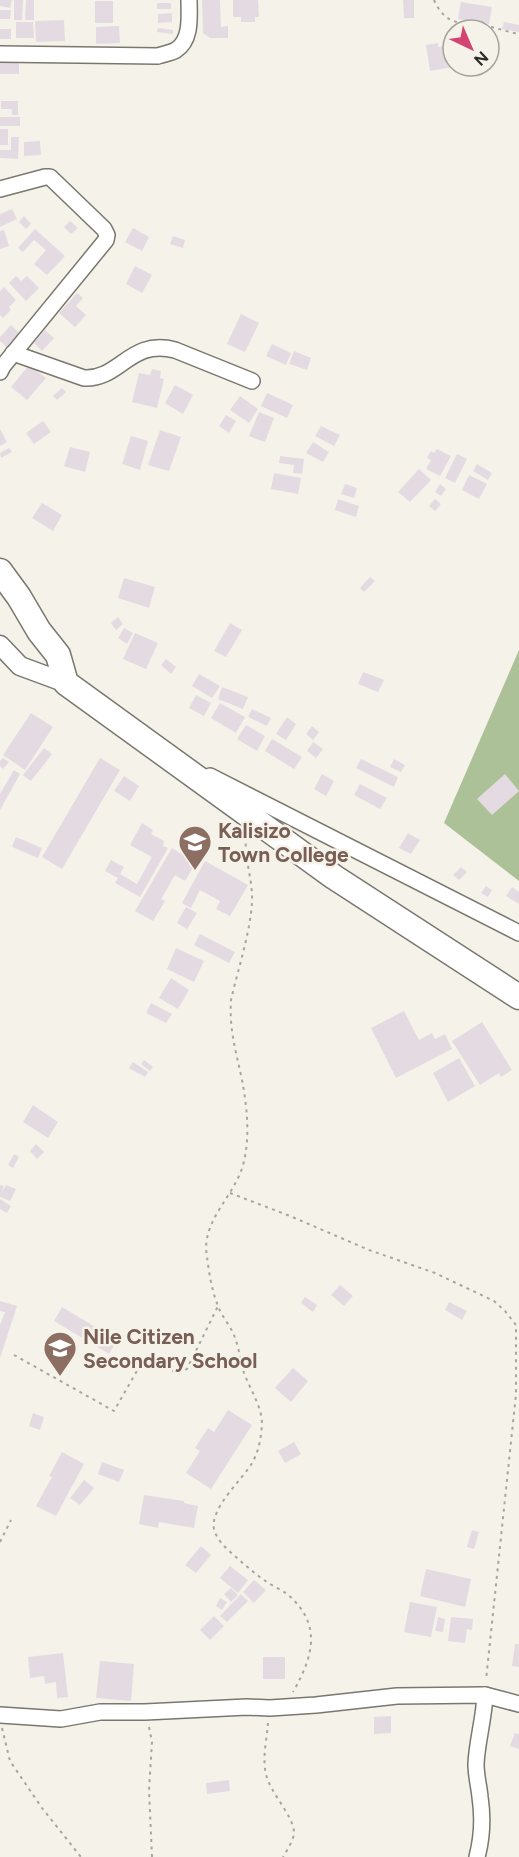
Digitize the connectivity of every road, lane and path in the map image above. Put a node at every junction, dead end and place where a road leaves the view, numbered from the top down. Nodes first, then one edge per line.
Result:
1 (189, 0) edge
2 (434, 0) edge
3 (519, 34) edge
4 (0, 54) edge
5 (0, 189) edge
6 (13, 353) junction
7 (0, 372) edge
8 (252, 381) dead end
9 (0, 571) edge
10 (0, 645) edge
11 (66, 683) junction
12 (167, 754) junction
13 (247, 814) junction
14 (519, 933) edge
15 (519, 997) edge
16 (230, 1193) junction
17 (218, 1306) junction
18 (14, 1355) dead end
19 (11, 1520) dead end
20 (0, 1542) edge
21 (485, 1695) junction
22 (519, 1704) edge
23 (277, 1708) junction
24 (145, 1712) junction
25 (0, 1715) edge
26 (0, 1722) edge
27 (81, 1857) edge
28 (152, 1857) edge
29 (283, 1857) edge
30 (477, 1857) edge

1 - 4 street
2 - 3 path
5 - 6 street
6 - 7 street
6 - 8 street
9 - 11 highway
10 - 11 street
11 - 12 highway
12 - 13 highway
12 - 14 street
13 - 15 highway
13 - 16 path
16 - 17 path
16 - 21 path
17 - 18 path
17 - 23 path
19 - 20 path
21 - 22 street
21 - 23 street
21 - 30 street
23 - 24 street
23 - 29 path
24 - 25 street
24 - 28 path
26 - 27 path

